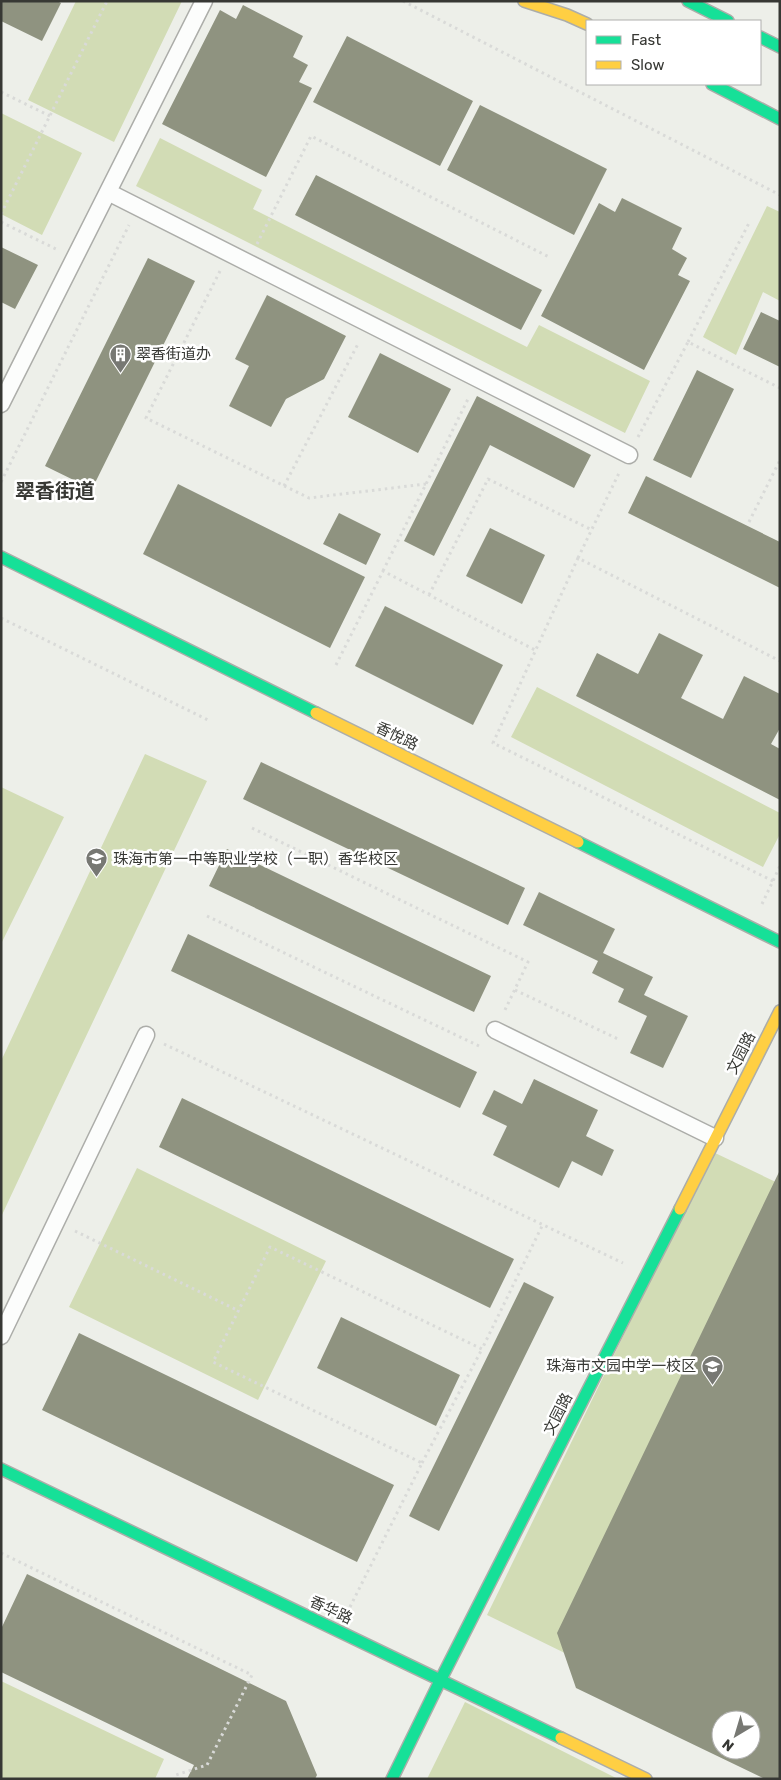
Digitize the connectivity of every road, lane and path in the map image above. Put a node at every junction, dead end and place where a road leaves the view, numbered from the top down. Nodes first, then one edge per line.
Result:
1 (107, 1) edge
2 (204, 1) edge
3 (403, 1) edge
4 (524, 1) edge
5 (552, 1) edge
6 (688, 1) edge
7 (726, 20) edge
8 (586, 21) edge
9 (586, 21) edge
10 (761, 38) edge
11 (780, 47) edge
12 (714, 85) edge
13 (1, 92) edge
14 (50, 116) junction
15 (780, 119) edge
16 (108, 192) junction
17 (780, 194) edge
18 (138, 207) junction
19 (1, 214) edge
20 (1, 222) edge
21 (748, 223) dead end
22 (229, 253) junction
23 (549, 258) dead end
24 (74, 259) junction
25 (248, 262) junction
26 (369, 324) junction
27 (688, 342) junction
28 (478, 379) junction
29 (780, 388) edge
30 (1, 404) edge
31 (628, 455) junction
32 (780, 460) edge
33 (1, 482) edge
34 (426, 484) junction
35 (284, 486) junction
36 (750, 522) dead end
37 (592, 530) junction
38 (1, 557) edge
39 (578, 558) junction
40 (382, 571) junction
41 (429, 595) junction
42 (1, 618) edge
43 (536, 650) junction
44 (780, 661) edge
45 (336, 665) dead end
46 (210, 720) dead end
47 (252, 828) dead end
48 (780, 866) edge
49 (207, 916) dead end
50 (780, 942) edge
51 (515, 990) junction
52 (780, 1010) edge
53 (495, 1030) junction
54 (146, 1035) joint
55 (618, 1039) dead end
56 (715, 1138) junction
57 (56, 1222) junction
58 (543, 1224) junction
59 (646, 1274) junction
60 (239, 1310) junction
61 (1, 1336) edge
62 (482, 1349) junction
63 (422, 1463) junction
64 (1, 1470) edge
65 (3, 1553) edge
66 (1, 1559) edge
67 (339, 1630) junction
68 (441, 1679) junction
69 (174, 1779) edge
70 (392, 1779) edge
71 (646, 1779) edge

1 - 14 path
2 - 16 lane
3 - 17 path
4 - 8 street
5 - 9 street
6 - 7 street
10 - 11 street
12 - 15 street
13 - 14 path
14 - 19 path
16 - 18 lane
16 - 24 lane
18 - 22 lane
18 - 33 path
20 - 24 path
21 - 27 path
22 - 25 lane
22 - 35 path
23 - 25 path
24 - 30 lane
25 - 26 lane
26 - 28 lane
26 - 35 path
27 - 29 path
27 - 31 path
28 - 31 lane
28 - 34 path
31 - 37 path
32 - 36 path
34 - 35 path
34 - 40 path
37 - 39 path
37 - 41 path
38 - 50 street, 香悅路
39 - 43 path
39 - 44 path
40 - 41 path
40 - 45 path
41 - 43 path
42 - 46 path
43 - 48 path
47 - 51 path
49 - 53 path
51 - 53 path
51 - 55 path
52 - 56 street, 文园路
53 - 56 lane
54 - 57 lane
54 - 58 path
56 - 59 street, 文园路
57 - 60 path
57 - 61 lane
58 - 59 path
58 - 62 path
59 - 68 street, 文园路
60 - 62 path
60 - 63 path
62 - 63 path
63 - 67 path
64 - 67 street, 香华路
65 - 66 path
65 - 69 path
67 - 68 street, 香华路
68 - 70 street, 文园路
68 - 71 street, 香华路

